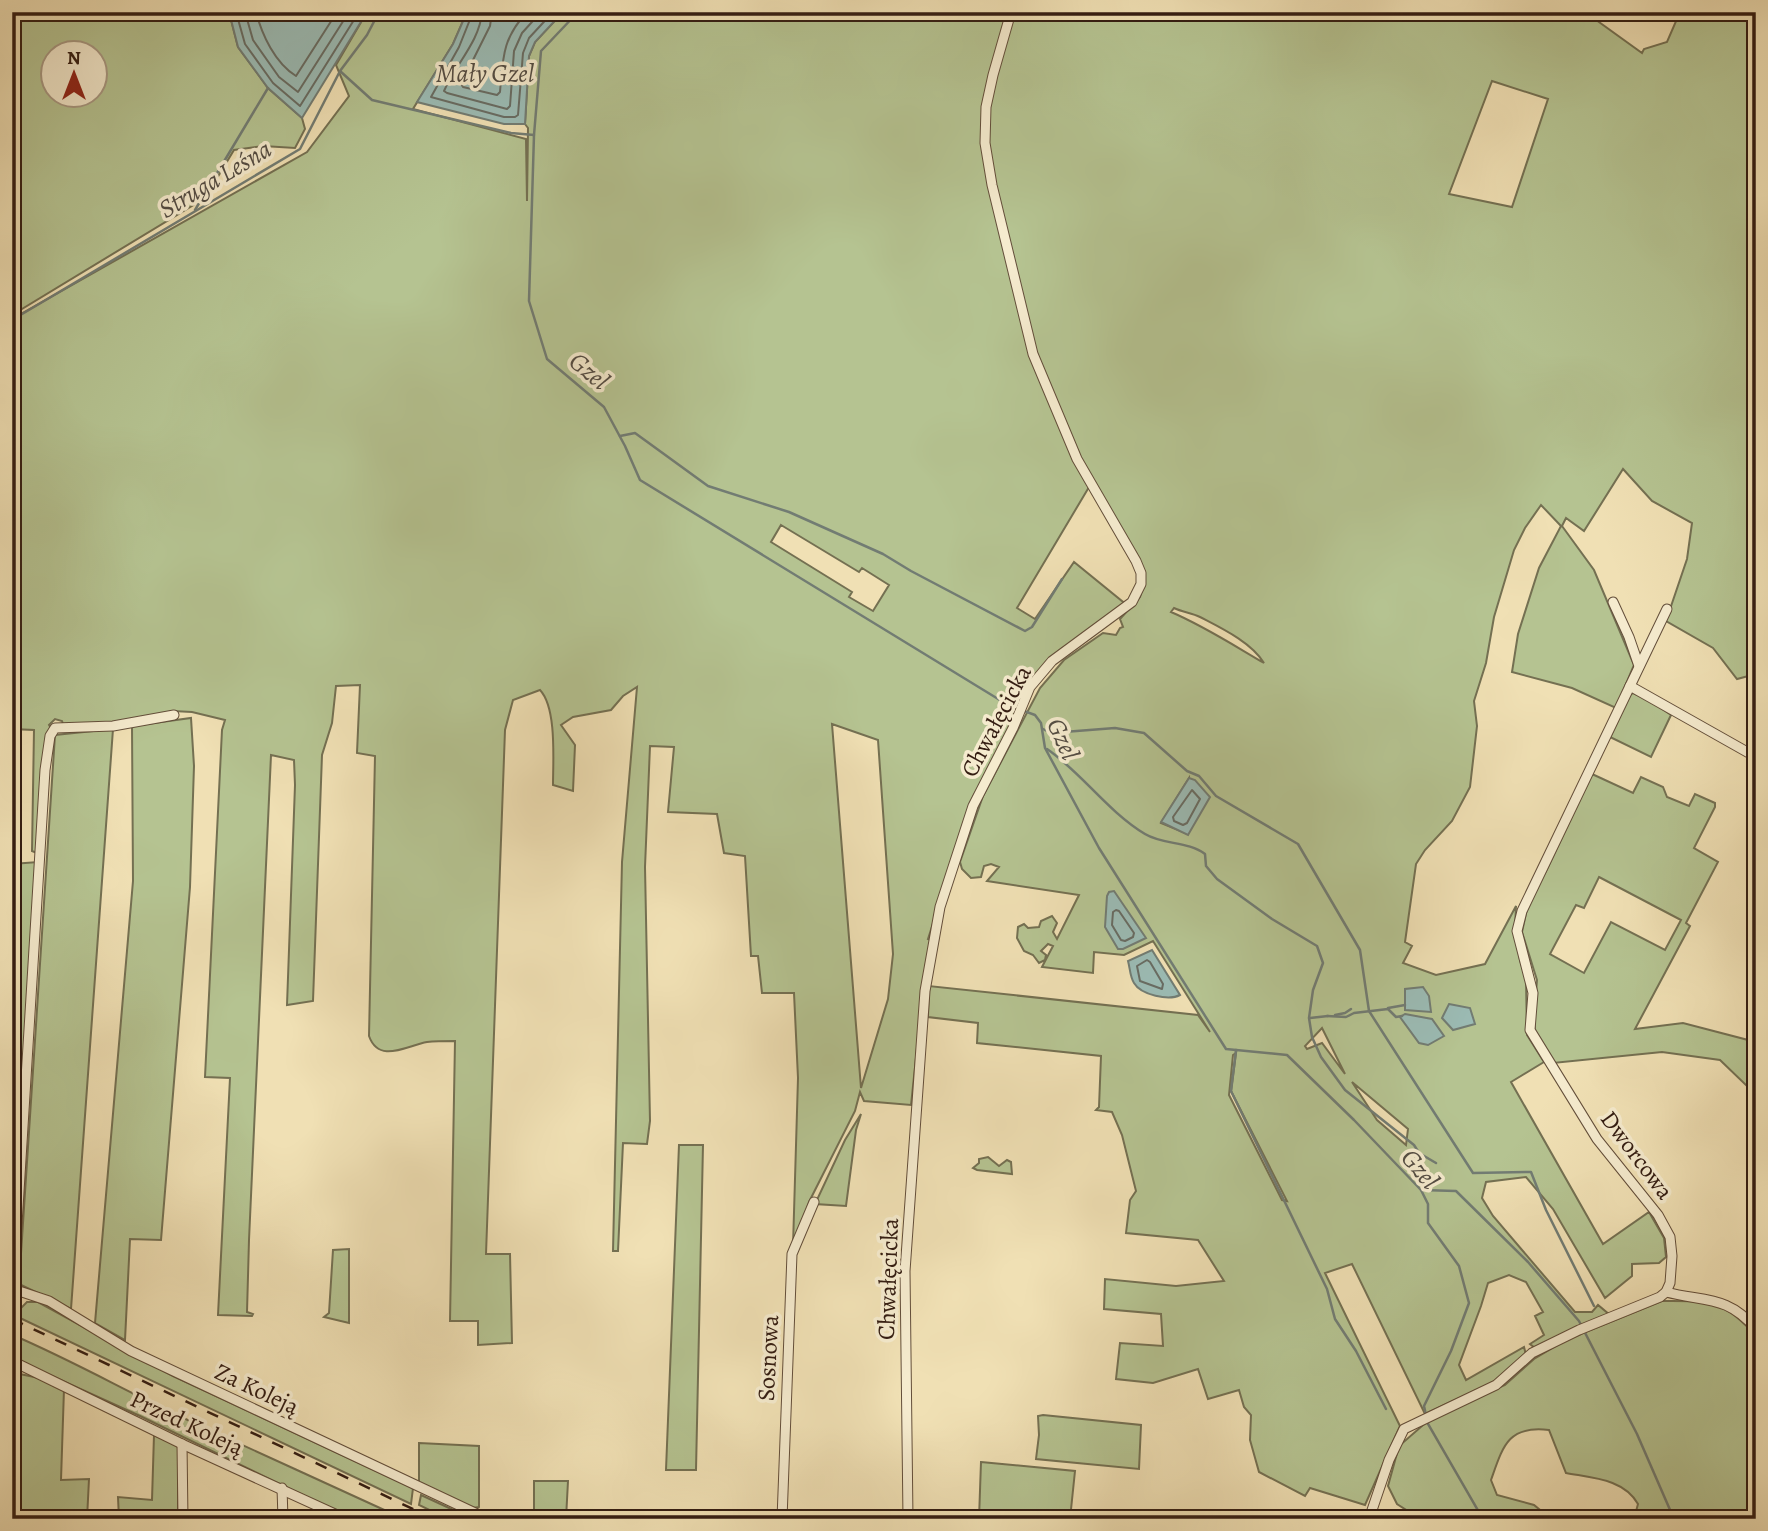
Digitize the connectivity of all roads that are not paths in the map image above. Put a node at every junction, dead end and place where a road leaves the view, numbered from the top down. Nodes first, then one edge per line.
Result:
1 (1011, 12) edge
2 (1613, 602) dead end
3 (1667, 609) dead end
4 (1639, 666) junction
5 (1630, 686) junction
6 (174, 715) dead end
7 (1756, 757) edge
8 (814, 1202) dead end
9 (15, 1290) edge
10 (1666, 1292) junction
11 (12, 1312) edge
12 (1756, 1329) edge
13 (12, 1361) edge
14 (182, 1444) junction
15 (282, 1488) junction
16 (183, 1519) edge
17 (283, 1519) edge
18 (346, 1519) edge
19 (488, 1519) edge
20 (782, 1519) edge
21 (908, 1519) edge
22 (1369, 1519) edge

1 - 21 street, Chwałęcicka
2 - 4 street
3 - 4 street, Dworcowa
4 - 5 street, Dworcowa
5 - 7 street
5 - 10 street, Dworcowa
6 - 9 street
8 - 20 street, Sosnowa
9 - 11 street
9 - 19 street, Za Koleją
10 - 12 street
10 - 22 street
13 - 14 street, Przed Koleją
14 - 15 street, Przed Koleją
14 - 16 street
15 - 17 street
15 - 18 street, Przed Koleją

